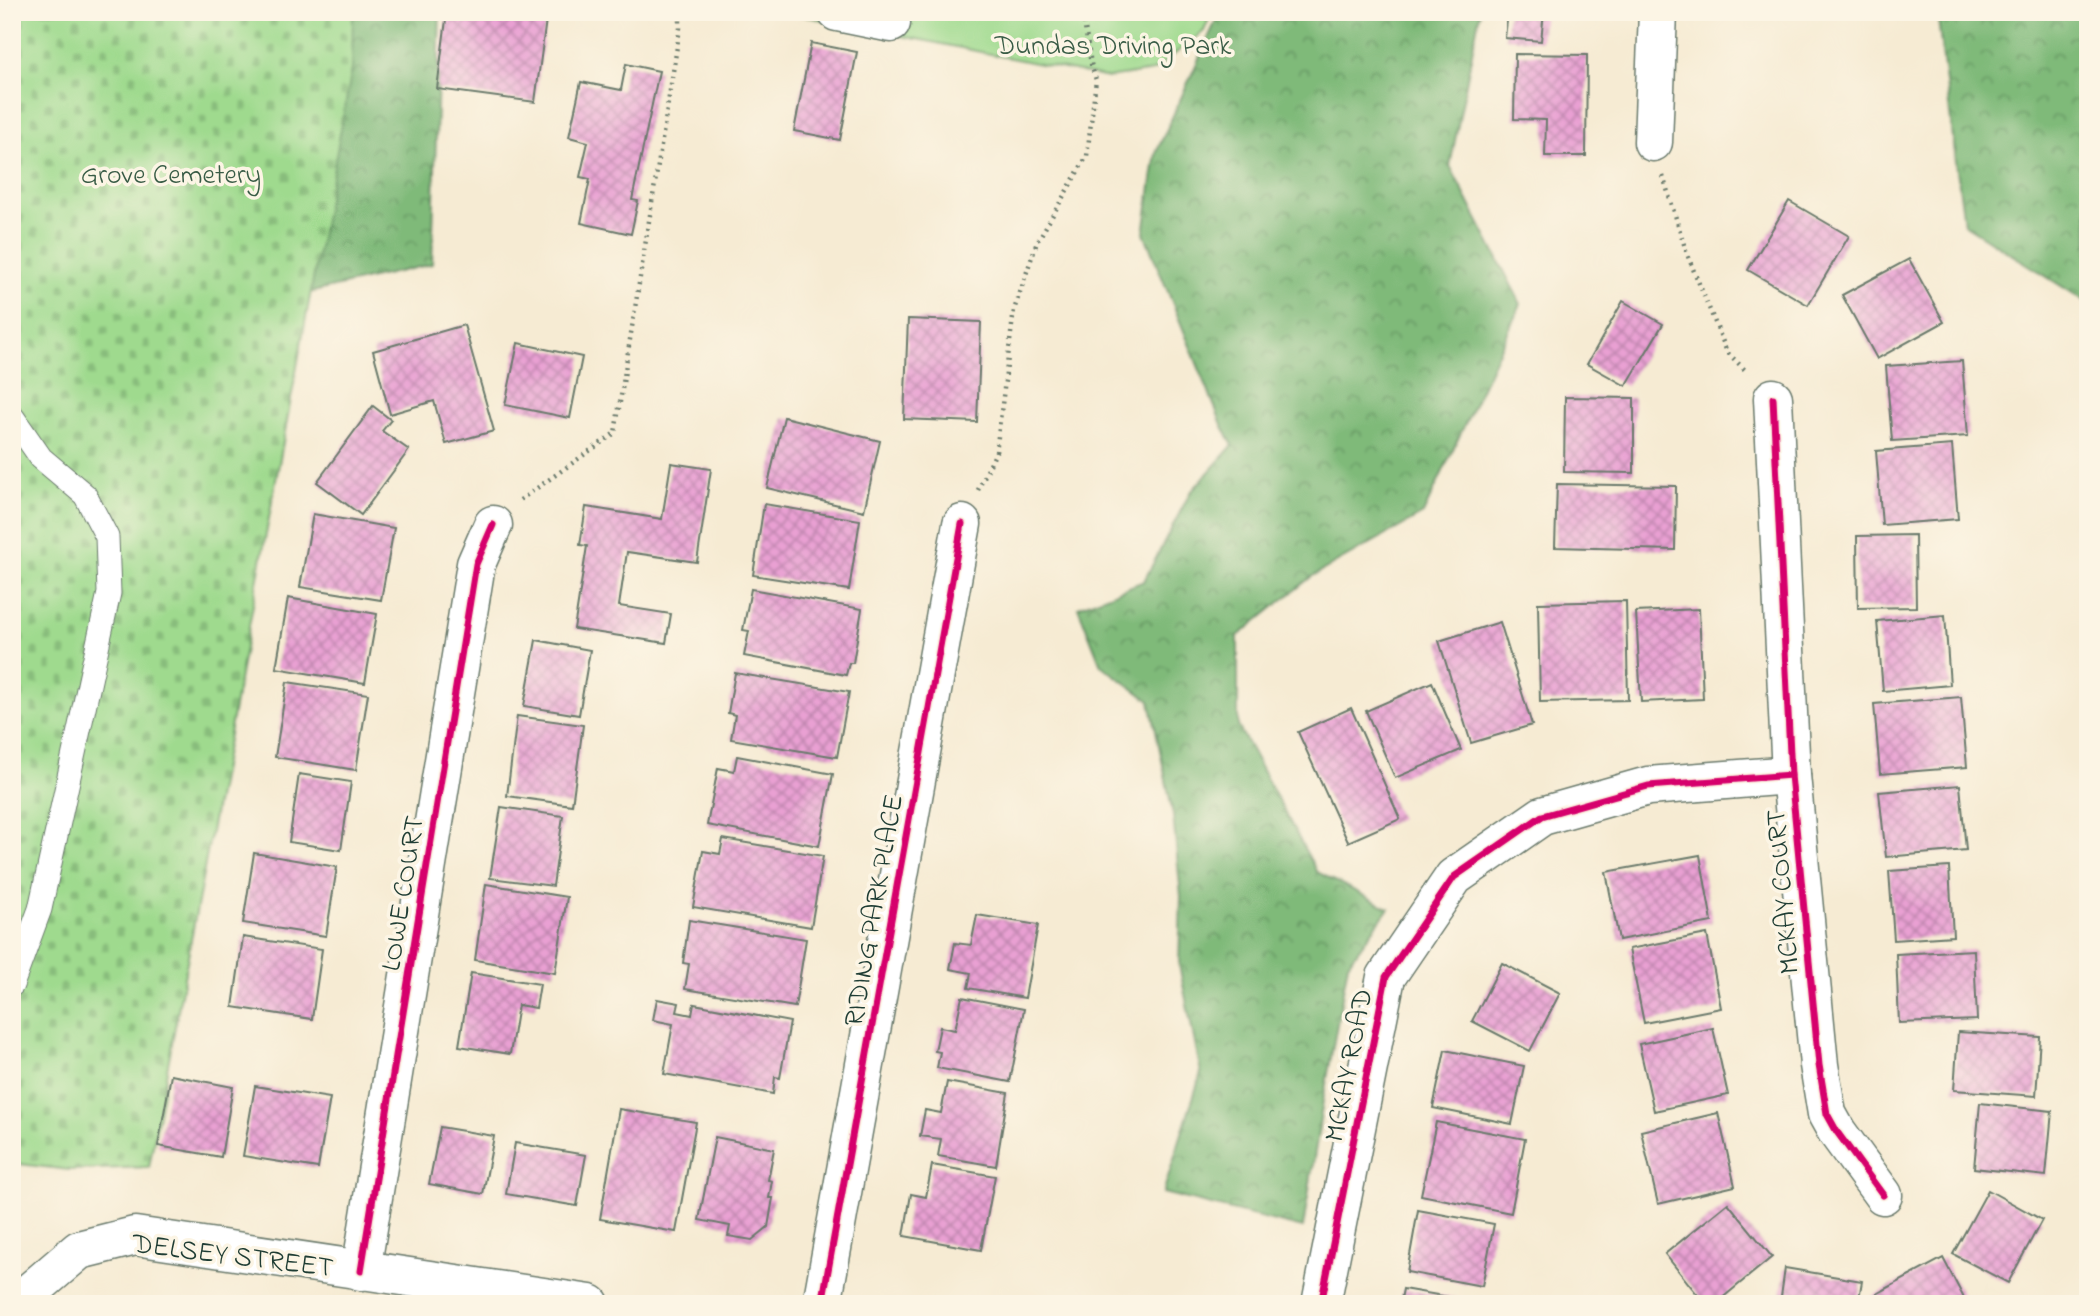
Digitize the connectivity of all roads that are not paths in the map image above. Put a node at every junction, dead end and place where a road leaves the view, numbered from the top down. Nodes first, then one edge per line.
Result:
1 (837, 12) edge
2 (1657, 12) edge
3 (891, 23) dead end
4 (1653, 142) road end
5 (1773, 398) road end
6 (12, 416) edge
7 (12, 453) edge
8 (41, 458) junction
9 (962, 524) road end
10 (493, 525) road end
11 (1791, 775) junction
12 (12, 985) edge
13 (1883, 1195) dead end
14 (361, 1271) junction
15 (22, 1304) edge
16 (590, 1304) edge
17 (822, 1304) edge
18 (1321, 1304) edge

1 - 3 street
2 - 4 street
5 - 11 street, MCKAY COURT
6 - 8 lane
7 - 8 lane
8 - 12 lane
9 - 17 street, RIDING PARK PLACE
10 - 14 street, LOWE COURT
11 - 13 street, MCKAY COURT
11 - 18 street, MCKAY ROAD
14 - 15 street, DELSEY STREET
14 - 16 street, DELSEY STREET

